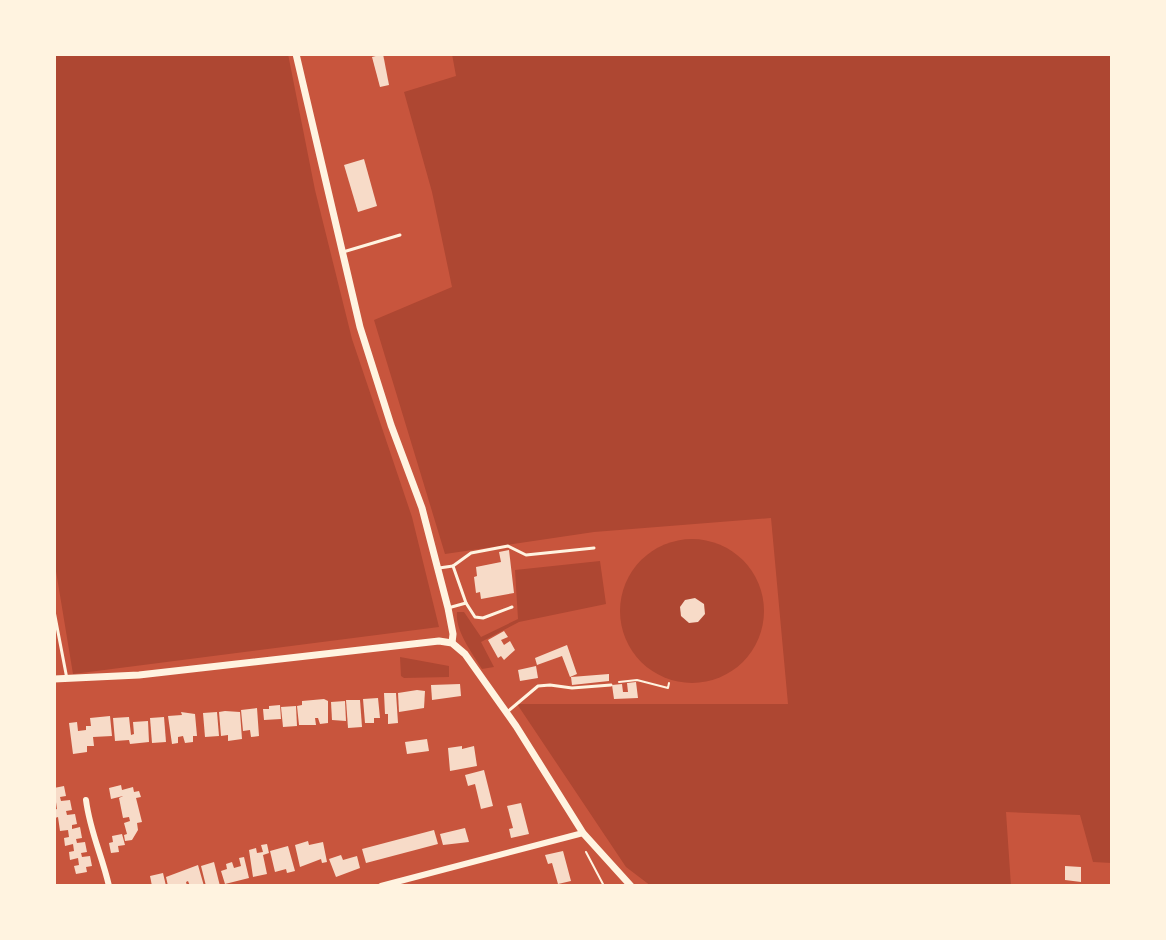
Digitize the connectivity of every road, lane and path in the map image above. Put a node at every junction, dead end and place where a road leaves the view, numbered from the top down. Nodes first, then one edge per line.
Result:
1 (296, 54) edge
2 (400, 235) dead end
3 (343, 252) junction
4 (594, 548) dead end
5 (453, 566) junction
6 (439, 568) junction
7 (466, 603) junction
8 (512, 607) dead end
9 (448, 608) junction
10 (54, 611) edge
11 (452, 643) junction
12 (54, 679) edge
13 (67, 679) junction
14 (669, 683) dead end
15 (611, 685) joint
16 (506, 713) junction
17 (86, 800) dead end
18 (583, 833) junction
19 (573, 835) junction
20 (627, 885) edge
21 (109, 886) edge
22 (381, 886) edge
23 (604, 886) edge

1 - 3 street
2 - 3 lane
3 - 6 street
4 - 5 lane
5 - 6 lane
5 - 7 lane
6 - 9 street
7 - 8 lane
7 - 9 lane
9 - 11 street
10 - 13 lane
11 - 13 street
11 - 16 street
12 - 13 street
14 - 15 path
15 - 16 lane
16 - 18 street
17 - 21 street
18 - 19 street
18 - 20 street
19 - 22 street
19 - 23 path

